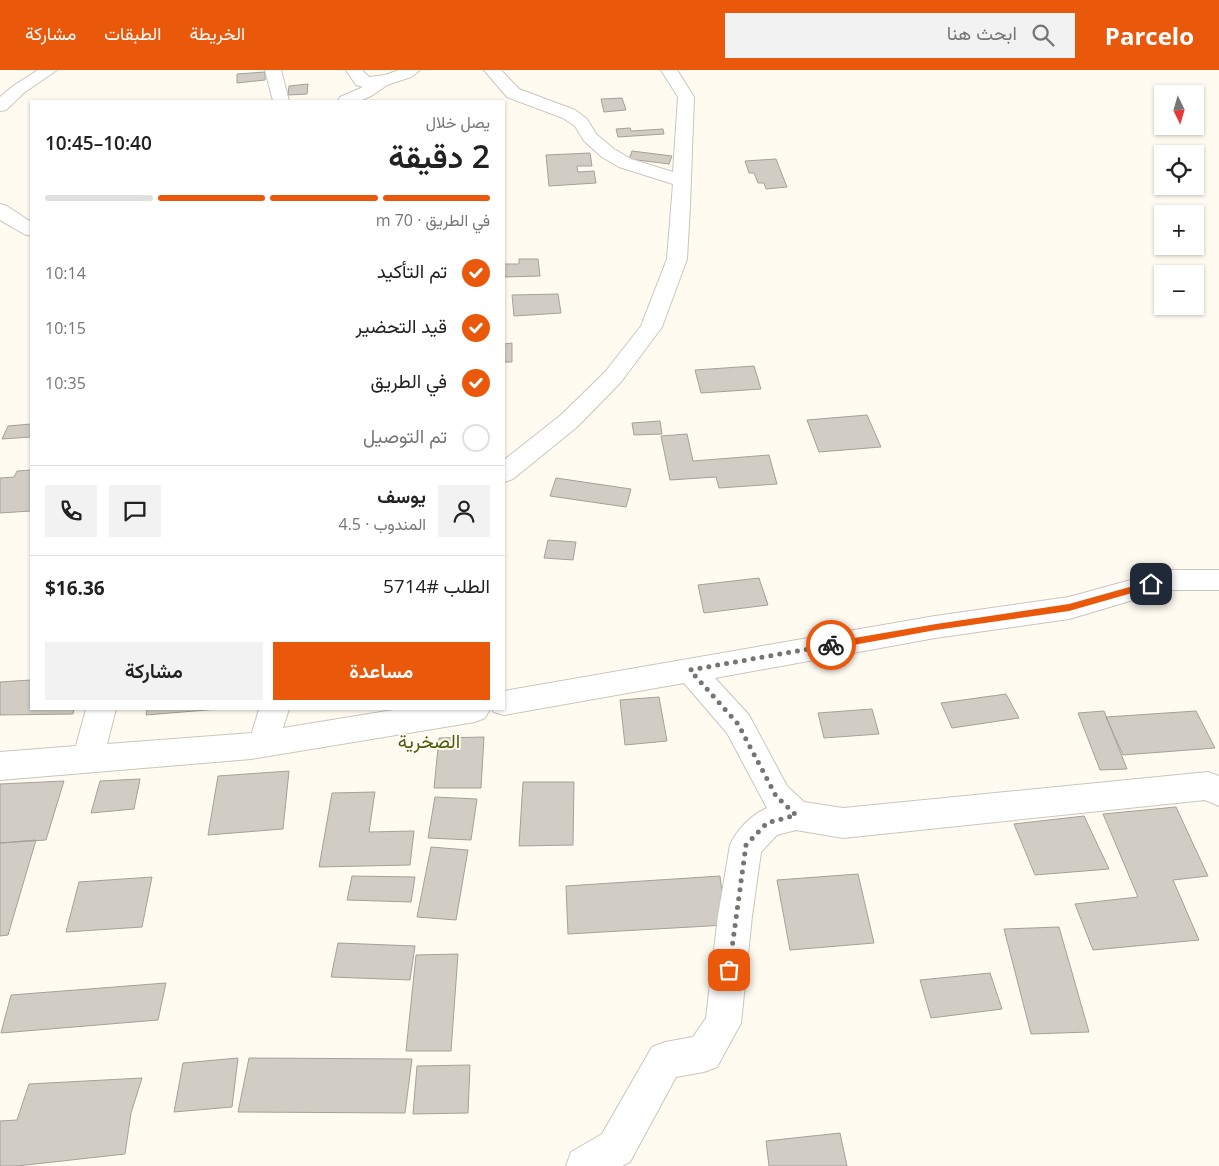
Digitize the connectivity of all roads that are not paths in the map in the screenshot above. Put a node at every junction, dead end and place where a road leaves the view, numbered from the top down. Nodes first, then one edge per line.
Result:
1 (49, 70) edge
2 (273, 70) edge
3 (354, 70) edge
4 (412, 70) edge
5 (492, 70) edge
6 (669, 70) edge
7 (380, 83) junction
8 (281, 100) edge
9 (348, 100) edge
10 (0, 106) edge
11 (682, 181) junction
12 (0, 210) edge
13 (30, 229) edge
14 (505, 472) edge
15 (1219, 580) edge
16 (690, 670) junction
17 (505, 704) edge
18 (101, 710) edge
19 (274, 710) edge
20 (469, 710) edge
21 (263, 744) junction
22 (88, 760) junction
23 (0, 766) edge
24 (1219, 792) edge
25 (796, 815) junction
26 (585, 1166) edge

1 - 10 street
2 - 8 street
3 - 7 street
4 - 7 street
5 - 11 street
6 - 11 street
7 - 9 street
11 - 14 street
12 - 13 street
15 - 16 street
16 - 17 street
16 - 25 street
18 - 22 street
19 - 21 street
20 - 21 street
21 - 22 street
22 - 23 street
24 - 25 street
25 - 26 street

